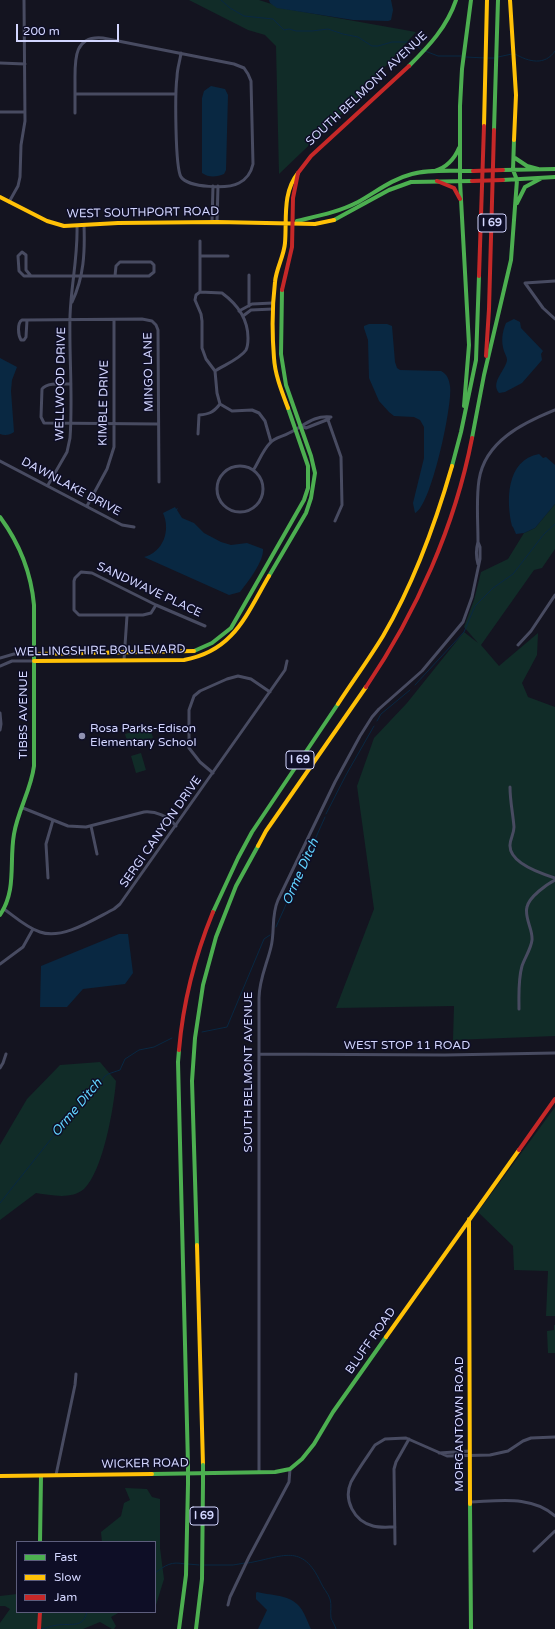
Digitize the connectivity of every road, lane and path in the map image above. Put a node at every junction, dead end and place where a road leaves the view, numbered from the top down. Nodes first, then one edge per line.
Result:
1 (24, 0) edge
2 (456, 0) edge
3 (471, 0) edge
4 (487, 0) edge
5 (498, 0) edge
6 (510, 0) edge
7 (181, 53) junction
8 (0, 63) edge
9 (25, 64) junction
10 (75, 94) junction
11 (176, 94) junction
12 (0, 112) edge
13 (25, 112) junction
14 (75, 113) dead end
15 (461, 141) junction
16 (515, 158) junction
17 (538, 169) junction
18 (555, 169) edge
19 (299, 170) junction
20 (513, 170) junction
21 (435, 171) junction
22 (460, 171) junction
23 (555, 177) edge
24 (540, 179) junction
25 (516, 180) junction
26 (437, 181) junction
27 (460, 181) junction
28 (213, 186) junction
29 (218, 186) junction
30 (0, 197) edge
31 (9, 202) junction
32 (462, 205) junction
33 (514, 211) junction
34 (212, 222) junction
35 (217, 222) junction
36 (285, 222) junction
37 (293, 222) junction
38 (84, 225) junction
39 (77, 226) junction
40 (200, 241) dead end
41 (200, 256) junction
42 (228, 256) dead end
43 (249, 275) dead end
44 (30, 276) junction
45 (74, 276) junction
46 (81, 276) junction
47 (115, 276) junction
48 (555, 282) edge
49 (200, 292) junction
50 (72, 302) junction
51 (273, 303) junction
52 (249, 306) junction
53 (273, 309) junction
54 (239, 311) junction
55 (243, 316) junction
56 (555, 319) edge
57 (27, 320) junction
58 (70, 320) junction
59 (114, 320) junction
60 (215, 371) junction
61 (484, 375) junction
62 (71, 384) junction
63 (220, 404) junction
64 (555, 410) edge
65 (328, 420) junction
66 (71, 424) junction
67 (115, 424) junction
68 (158, 424) junction
69 (301, 426) junction
70 (461, 429) junction
71 (294, 430) junction
72 (198, 434) dead end
73 (271, 442) junction
74 (0, 461) edge
75 (254, 469) junction
76 (159, 482) dead end
77 (48, 486) junction
78 (87, 506) junction
79 (0, 517) edge
80 (335, 521) dead end
81 (134, 527) dead end
82 (555, 595) edge
83 (156, 605) junction
84 (127, 616) junction
85 (206, 626) dead end
86 (518, 645) dead end
87 (34, 654) junction
88 (125, 654) junction
89 (0, 658) edge
90 (124, 660) junction
91 (34, 661) junction
92 (287, 661) dead end
93 (0, 666) edge
94 (270, 692) junction
95 (0, 713) edge
96 (0, 730) edge
97 (213, 773) junction
98 (510, 787) dead end
99 (23, 808) junction
100 (53, 820) junction
101 (91, 826) junction
102 (176, 826) junction
103 (97, 854) dead end
104 (48, 878) dead end
105 (555, 879) edge
106 (4, 909) junction
107 (0, 915) edge
108 (34, 929) junction
109 (0, 964) edge
110 (519, 1009) dead end
111 (6, 1054) dead end
112 (259, 1054) junction
113 (555, 1054) edge
114 (0, 1068) edge
115 (555, 1099) edge
116 (470, 1218) junction
117 (76, 1374) dead end
118 (555, 1437) edge
119 (409, 1439) junction
120 (470, 1453) junction
121 (290, 1469) junction
122 (259, 1472) junction
123 (56, 1475) junction
124 (0, 1476) edge
125 (41, 1476) junction
126 (470, 1502) junction
127 (555, 1516) edge
128 (395, 1527) junction
129 (555, 1531) edge
130 (40, 1541) edge
131 (395, 1544) dead end
132 (534, 1551) dead end
133 (201, 1591) junction
134 (228, 1605) dead end
135 (40, 1613) edge
136 (39, 1629) edge
137 (178, 1629) edge
138 (193, 1629) edge
139 (196, 1629) edge
140 (470, 1629) edge

1 - 9 street
2 - 19 main road, SOUTH BELMONT AVENUE
3 - 15 main road
4 - 70 main road, I 69
5 - 61 main road, I 69
6 - 16 main road
7 - 10 street
7 - 11 street
7 - 29 street
8 - 9 street
9 - 13 street
10 - 11 street
10 - 14 street
11 - 28 street
12 - 13 street
13 - 31 street
15 - 21 main road
15 - 22 main road
16 - 17 main road
16 - 20 main road
17 - 18 main road, WEST SOUTHPORT ROAD
17 - 20 main road, WEST SOUTHPORT ROAD
19 - 36 main road, SOUTH BELMONT AVENUE
19 - 37 main road, SOUTH BELMONT AVENUE
20 - 22 main road, WEST SOUTHPORT ROAD, bridge
20 - 25 main road
21 - 22 main road, WEST SOUTHPORT ROAD
21 - 37 main road, WEST SOUTHPORT ROAD
22 - 27 main road
23 - 24 main road, WEST SOUTHPORT ROAD
24 - 25 main road, WEST SOUTHPORT ROAD
24 - 33 main road
25 - 27 main road, WEST SOUTHPORT ROAD, bridge
25 - 33 main road
26 - 27 main road, WEST SOUTHPORT ROAD
26 - 32 main road
26 - 37 main road, WEST SOUTHPORT ROAD
27 - 32 main road
28 - 29 street
28 - 34 street
29 - 35 street
30 - 31 main road, WEST SOUTHPORT ROAD
31 - 39 main road, WEST SOUTHPORT ROAD
32 - 70 main road
33 - 61 main road
34 - 35 main road, WEST SOUTHPORT ROAD
34 - 38 main road, WEST SOUTHPORT ROAD
35 - 36 main road, WEST SOUTHPORT ROAD
36 - 37 main road, WEST SOUTHPORT ROAD
36 - 51 main road, WELLINGSHIRE BOULEVARD
37 - 69 main road, WELLINGSHIRE BOULEVARD
38 - 39 main road, WEST SOUTHPORT ROAD
38 - 46 street, WELLWOOD DRIVE
39 - 45 street, WELLWOOD DRIVE
40 - 41 street
41 - 42 street
41 - 49 street
43 - 52 street
44 - 44 street
44 - 45 street
45 - 46 street
45 - 50 street, WELLWOOD DRIVE
46 - 47 street
46 - 50 street, WELLWOOD DRIVE
47 - 47 street
48 - 56 street
49 - 54 street
49 - 60 street
50 - 58 street, WELLWOOD DRIVE
51 - 52 street
51 - 53 main road, WELLINGSHIRE BOULEVARD
52 - 54 street
53 - 55 street
53 - 71 main road, WELLINGSHIRE BOULEVARD
54 - 55 street
55 - 60 street
57 - 57 street
57 - 58 street, MINGO LANE
58 - 59 street, MINGO LANE
58 - 62 street, WELLWOOD DRIVE
59 - 67 street, KIMBLE DRIVE
59 - 68 street, MINGO LANE
60 - 63 street
61 - 133 main road, I 69, bridge
62 - 66 street, WELLWOOD DRIVE
62 - 66 street
63 - 72 street
63 - 73 street
64 - 112 street, SOUTH BELMONT AVENUE
65 - 69 street
65 - 69 street
65 - 80 street
66 - 67 street
66 - 77 street, WELLWOOD DRIVE
67 - 68 street
67 - 78 street, KIMBLE DRIVE
68 - 76 street, MINGO LANE
69 - 71 street
69 - 90 main road, WELLINGSHIRE BOULEVARD
70 - 137 main road, I 69, bridge
71 - 73 street
71 - 88 main road, WELLINGSHIRE BOULEVARD
73 - 75 street
74 - 77 street, DAWNLAKE DRIVE
75 - 75 street
77 - 78 street, DAWNLAKE DRIVE
78 - 81 street, DAWNLAKE DRIVE
79 - 87 main road, TIBBS AVENUE
82 - 86 street
83 - 84 street
83 - 84 street, SANDWAVE PLACE
83 - 85 street, SANDWAVE PLACE
84 - 88 street
87 - 88 main road, WELLINGSHIRE BOULEVARD
87 - 89 street, WELLINGSHIRE BOULEVARD
87 - 91 main road, TIBBS AVENUE
88 - 90 street
90 - 91 main road, WELLINGSHIRE BOULEVARD
91 - 93 street, WELLINGSHIRE BOULEVARD
91 - 99 main road, TIBBS AVENUE
92 - 94 street, SERGI CANYON DRIVE
94 - 97 street, SERGI CANYON DRIVE
94 - 97 street
95 - 96 street
97 - 102 street, SERGI CANYON DRIVE
98 - 105 street
99 - 100 street
99 - 106 main road, TIBBS AVENUE
100 - 101 street
100 - 104 street
101 - 102 street
101 - 103 street
102 - 108 street, SERGI CANYON DRIVE
105 - 110 street
106 - 107 main road, TIBBS AVENUE
106 - 108 street, SERGI CANYON DRIVE
108 - 109 street
111 - 114 street
112 - 113 street, WEST STOP 11 ROAD
112 - 122 street, SOUTH BELMONT AVENUE
115 - 116 main road, BLUFF ROAD
116 - 120 main road, MORGANTOWN ROAD
116 - 121 main road, BLUFF ROAD
117 - 123 street
118 - 120 street
119 - 120 street
119 - 128 street
119 - 128 street
120 - 126 main road, MORGANTOWN ROAD
121 - 122 main road, WICKER ROAD
121 - 134 street
122 - 123 main road, WICKER ROAD
123 - 125 main road, WICKER ROAD
124 - 125 main road, WICKER ROAD
125 - 130 main road
126 - 127 street
126 - 140 main road, MORGANTOWN ROAD
128 - 131 street
129 - 132 street
133 - 138 main road, I 69
133 - 139 main road
135 - 136 main road

